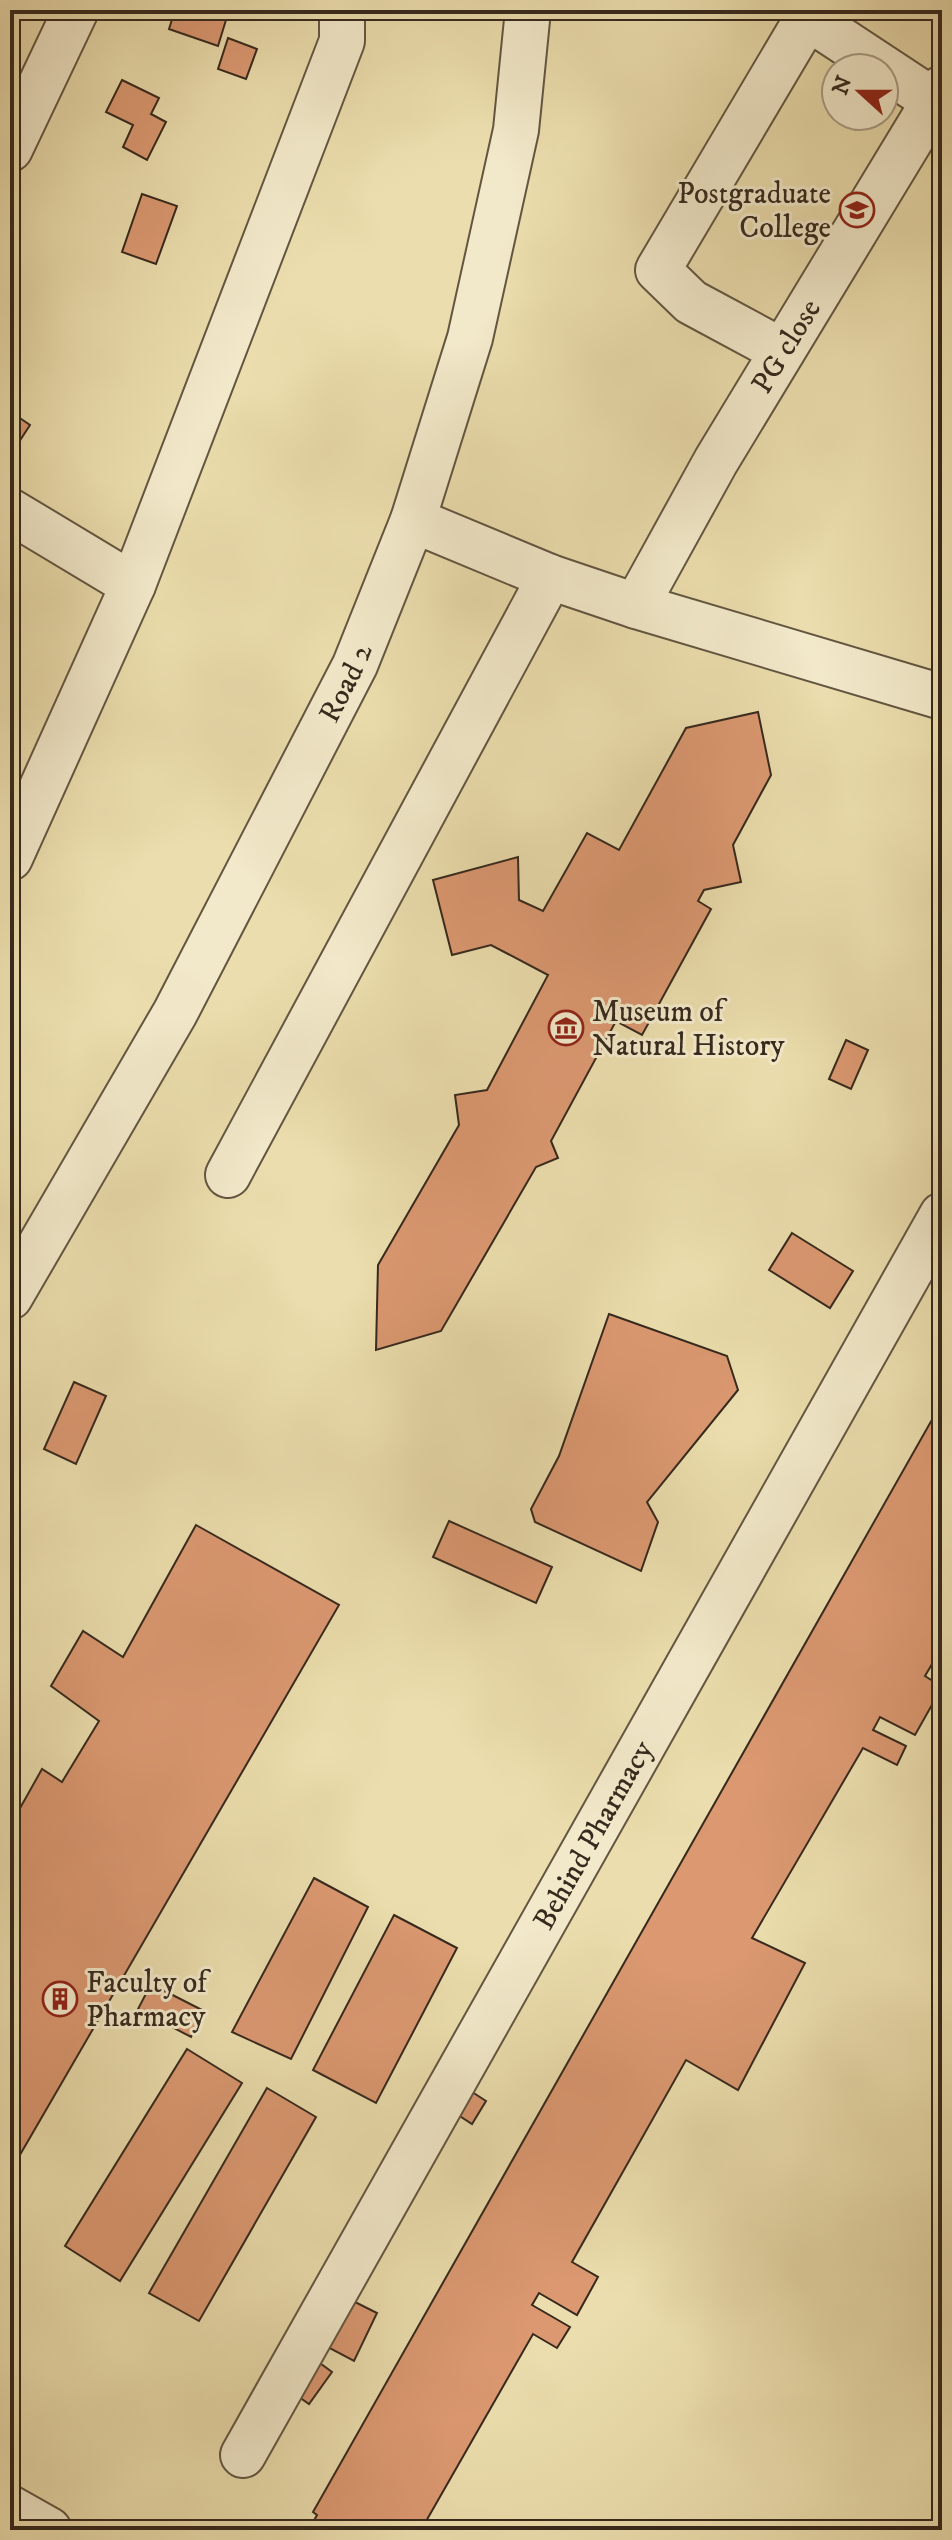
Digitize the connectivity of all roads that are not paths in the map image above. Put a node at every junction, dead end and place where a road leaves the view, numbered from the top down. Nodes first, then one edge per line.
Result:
1 (76, 10) edge
2 (342, 10) edge
3 (528, 10) edge
4 (810, 14) edge
5 (938, 95) edge
6 (10, 149) edge
7 (782, 351) junction
8 (10, 511) edge
9 (413, 520) junction
10 (550, 577) junction
11 (133, 585) junction
12 (636, 606) junction
13 (942, 697) edge
14 (10, 858) edge
15 (228, 1175) dead end
16 (942, 1215) edge
17 (11, 1292) edge
18 (243, 2455) dead end
19 (10, 2508) edge
20 (49, 2530) edge

1 - 6 street
2 - 11 street
3 - 9 street, Road 2
4 - 5 street
4 - 7 street
5 - 7 street, PG close
7 - 12 street, PG close
8 - 11 street
9 - 10 street
9 - 17 street, Road 2
10 - 12 street
10 - 15 street
11 - 14 street
12 - 13 street
16 - 18 street, Behind Pharmacy
19 - 20 street

